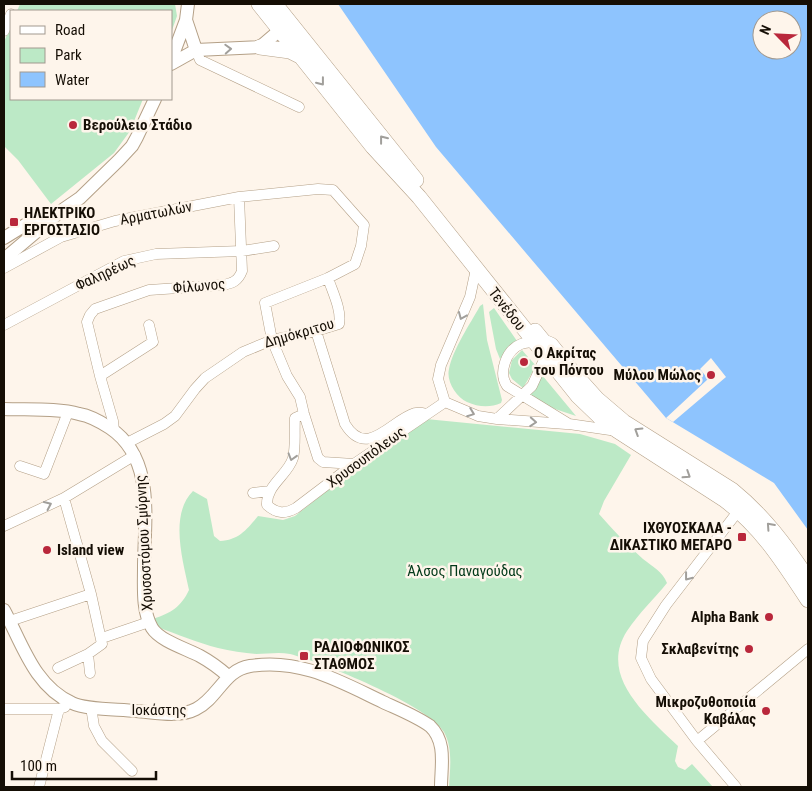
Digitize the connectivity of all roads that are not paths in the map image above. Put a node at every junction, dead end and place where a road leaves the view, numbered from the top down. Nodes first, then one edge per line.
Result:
1 (188, 4) edge
2 (259, 4) edge
3 (275, 4) edge
4 (10, 18) edge
5 (186, 20) junction
6 (285, 26) junction
7 (4, 31) edge
8 (260, 47) junction
9 (196, 50) junction
10 (172, 57) edge
11 (301, 57) junction
12 (172, 63) edge
13 (155, 100) edge
14 (299, 107) dead end
15 (239, 197) junction
16 (61, 211) junction
17 (4, 238) edge
18 (274, 246) dead end
19 (242, 251) junction
20 (4, 259) edge
21 (4, 268) edge
22 (476, 269) junction
23 (328, 278) junction
24 (149, 324) dead end
25 (4, 325) edge
26 (316, 331) junction
27 (272, 340) junction
28 (543, 346) junction
29 (100, 376) junction
30 (523, 395) junction
31 (445, 402) junction
32 (4, 409) edge
33 (68, 412) junction
34 (304, 414) junction
35 (427, 414) junction
36 (498, 419) junction
37 (569, 424) junction
38 (114, 431) junction
39 (618, 431) junction
40 (127, 442) junction
41 (135, 455) junction
42 (354, 464) junction
43 (20, 466) dead end
44 (270, 491) junction
45 (253, 493) dead end
46 (64, 498) junction
47 (739, 510) junction
48 (4, 526) edge
49 (808, 579) edge
50 (92, 594) junction
51 (808, 600) edge
52 (7, 615) edge
53 (149, 622) junction
54 (102, 638) junction
55 (808, 649) edge
56 (88, 654) junction
57 (58, 668) dead end
58 (90, 673) dead end
59 (228, 676) junction
60 (72, 704) junction
61 (91, 707) junction
62 (4, 709) edge
63 (59, 709) junction
64 (697, 741) junction
65 (132, 771) dead end
66 (39, 787) edge
67 (441, 787) edge
68 (736, 787) edge

1 - 5 street
2 - 6 main road, Τενέδου
3 - 6 main road, Τενέδου
4 - 7 street
5 - 9 street
5 - 10 street
6 - 8 street
6 - 11 main road, Τενέδου
28 -> 6 main road, Τενέδου
9 -> 8 street
8 - 11 main road
9 - 12 street
9 - 14 street
11 -> 22 main road, Τενέδου
13 - 16 street
15 - 19 street, Φίλωνος
15 - 21 street, Αρματωλών
15 - 23 street, Αρματωλών
16 - 17 street
16 - 20 street
18 - 19 street, Φαληρέως
19 - 25 street, Φαληρέως
19 - 29 street, Φίλωνος
22 - 28 main road, Τενέδου
22 -> 31 street
23 - 26 street, Δημόκριτου
23 - 27 street
24 - 29 street
26 - 27 street, Δημόκριτου
26 - 35 street
27 - 34 street
27 - 40 street, Δημόκριτου
28 - 30 street
28 - 30 street
28 - 39 main road, Τενέδου
49 -> 28 main road, Τενέδου
29 - 38 street
30 - 36 street
30 - 37 street
31 - 35 street, Χρυσουπόλεως
31 -> 36 street
32 - 33 street, Χρυσοστόμου Σμύρνης
33 - 38 street, Χρυσοστόμου Σμύρνης
33 - 43 street
34 - 42 street
34 -> 44 street
35 - 42 street, Χρυσουπόλεως
36 -> 37 street
37 - 39 street
38 - 40 street, Χρυσοστόμου Σμύρνης
39 -> 47 main road, Τενέδου
40 - 41 street, Χρυσοστόμου Σμύρνης
41 - 46 street
41 - 53 street, Χρυσοστόμου Σμύρνης
42 - 44 street, Χρυσουπόλεως
44 - 45 street
48 -> 46 street
46 - 50 street
47 - 51 main road, Τενέδου
47 -> 64 street
50 - 52 street
50 - 54 street
52 - 60 street, Ιοκάστης
53 - 54 street
53 - 59 street, Χρυσοστόμου Σμύρνης
54 - 56 street
55 - 64 street
56 - 57 street
56 - 58 street
59 - 61 street, Ιοκάστης
59 - 67 street, Ιοκάστης
60 - 61 street, Ιοκάστης
60 - 63 street
61 - 65 street
62 - 63 street
63 - 66 street
64 - 68 street

